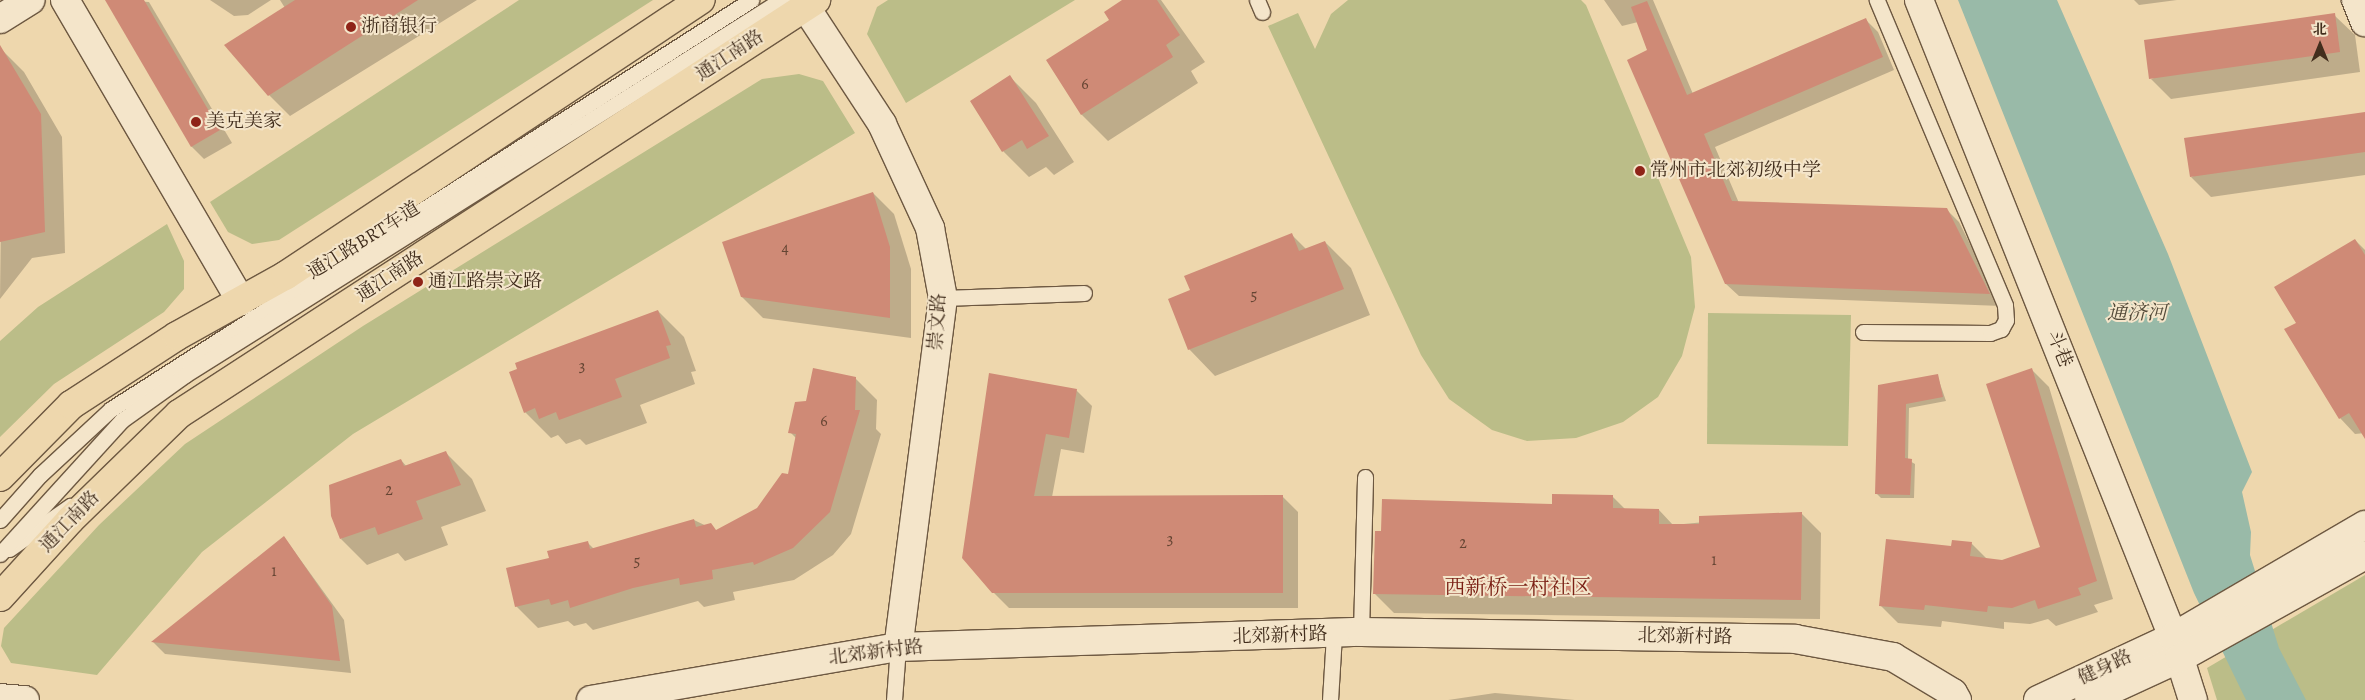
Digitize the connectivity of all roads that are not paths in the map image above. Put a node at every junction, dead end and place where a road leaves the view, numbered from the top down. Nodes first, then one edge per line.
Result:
1 (30, 0) edge
2 (65, 0) edge
3 (701, 0) edge
4 (751, 0) edge
5 (1876, 0) edge
6 (1919, 0) edge
7 (2356, 0) edge
8 (801, 2) edge
9 (0, 19) edge
10 (2365, 22) edge
11 (1084, 292) dead end
12 (943, 298) junction
13 (241, 301) junction
14 (1863, 332) dead end
15 (177, 336) junction
16 (123, 401) junction
17 (124, 467) junction
18 (0, 477) edge
19 (1365, 477) dead end
20 (0, 520) edge
21 (2365, 525) edge
22 (0, 555) edge
23 (2365, 555) edge
24 (0, 597) edge
25 (1361, 632) junction
26 (1334, 635) junction
27 (898, 647) junction
28 (2176, 647) junction
29 (647, 695) edge
30 (0, 698) edge
31 (25, 700) edge
32 (591, 700) edge
33 (894, 700) edge
34 (1330, 700) edge
35 (1957, 700) edge
36 (2038, 700) edge
37 (2089, 700) edge
38 (2193, 700) edge

1 - 9 street
2 - 13 street
3 - 13 main road
4 - 16 lane, 通江路BRT车道
5 - 14 lane
6 - 28 street, 斗巷
7 - 10 street
8 - 12 street, 崇文路
8 - 17 main road, 通江南路
8 - 22 lane, 通江路BRT车道
11 - 12 lane
12 - 27 street, 崇文路
13 - 15 main road
15 - 16 lane
15 - 18 main road
16 - 20 lane, 通江路BRT车道
17 - 22 lane
17 - 24 main road, 通江南路
19 - 25 lane
21 - 28 street
23 - 28 street
25 - 26 street, 北郊新村路
25 - 35 street, 北郊新村路
26 - 27 street, 北郊新村路
26 - 34 lane
27 - 29 street, 北郊新村路
27 - 33 lane
28 - 36 street, 健身路
28 - 37 street, 健身路
28 - 38 street, 斗巷
29 - 32 street, 北郊新村路
30 - 31 street

